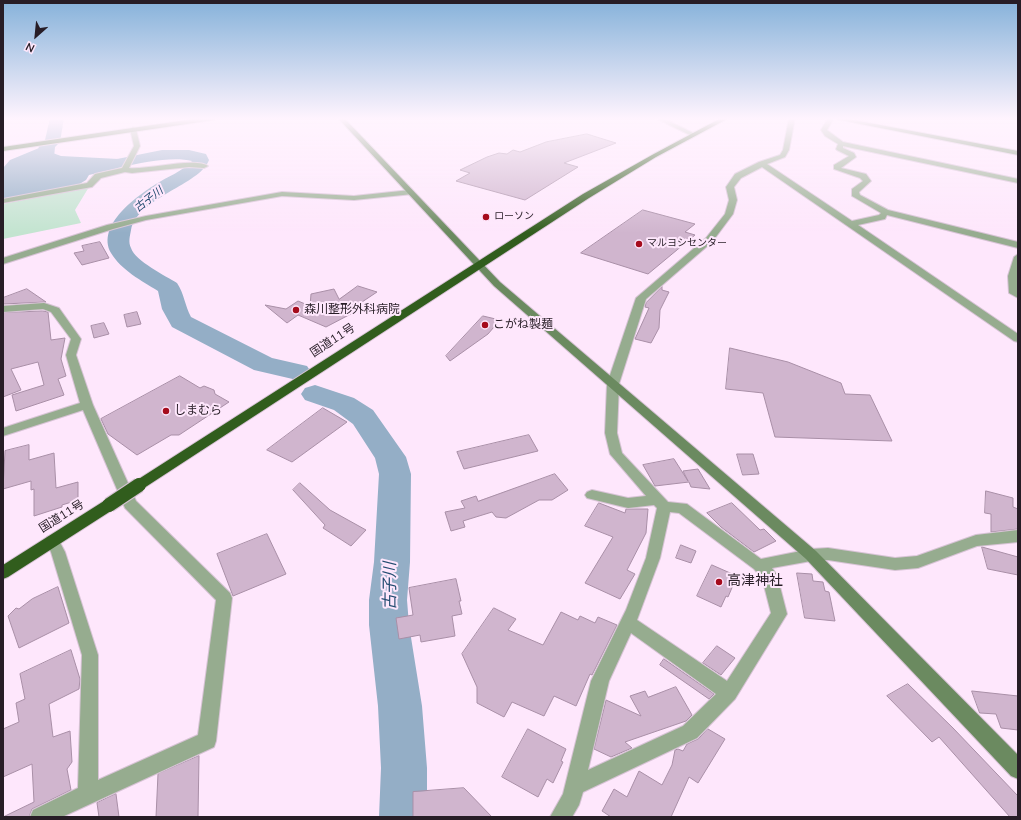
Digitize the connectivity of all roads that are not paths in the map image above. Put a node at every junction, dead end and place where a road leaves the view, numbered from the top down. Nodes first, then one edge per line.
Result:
1 (132, 156) edge
2 (377, 156) edge
3 (656, 156) edge
4 (782, 156) edge
5 (853, 156) edge
6 (900, 156) edge
7 (762, 164) junction
8 (204, 166) dead end
9 (125, 170) junction
10 (1018, 181) edge
11 (410, 192) junction
12 (3, 202) edge
13 (885, 212) junction
14 (850, 224) junction
15 (1018, 245) edge
16 (1018, 257) edge
17 (3, 261) edge
18 (480, 266) junction
19 (1018, 295) edge
20 (3, 310) edge
21 (1018, 339) edge
22 (612, 384) junction
23 (87, 405) junction
24 (3, 432) edge
25 (592, 495) dead end
26 (661, 503) junction
27 (1018, 536) edge
28 (52, 541) junction
29 (811, 555) junction
30 (759, 565) junction
31 (3, 573) edge
32 (628, 622) junction
33 (729, 693) junction
34 (1018, 769) edge
35 (575, 786) junction
36 (88, 794) junction
37 (40, 817) edge
38 (560, 817) edge

1 - 9 street
2 - 11 street
3 - 18 highway, 国道11号
4 - 7 street
5 - 13 street
6 - 10 street
7 - 14 street
7 - 22 street
8 - 9 street
9 - 12 street
11 - 17 street
11 - 18 street
13 - 14 street
13 - 15 street
14 - 21 street
16 - 19 street
18 - 22 street
18 - 28 highway, 国道11号, bridge
20 - 23 street
22 - 26 street
22 - 29 street
23 - 24 street
23 - 36 street
25 - 26 street
26 - 30 street
26 - 32 street
27 - 29 street
28 - 31 highway, 国道11号
28 - 36 street
29 - 30 street
29 - 34 street
30 - 33 street
32 - 33 street
32 - 35 street
33 - 35 street
35 - 38 street
36 - 37 street

